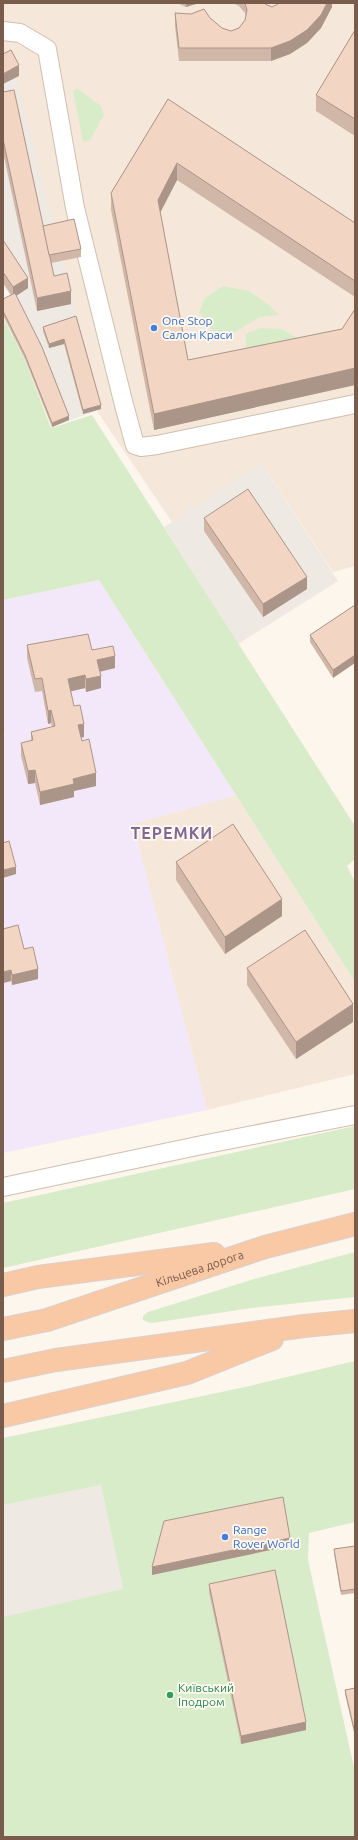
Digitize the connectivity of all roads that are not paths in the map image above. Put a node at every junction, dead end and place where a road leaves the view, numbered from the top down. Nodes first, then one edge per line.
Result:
1 (3, 31) edge
2 (355, 404) edge
3 (355, 1115) edge
4 (3, 1188) edge
5 (355, 1224) edge
6 (265, 1247) junction
7 (3, 1285) edge
8 (355, 1321) edge
9 (304, 1326) junction
10 (3, 1329) edge
11 (3, 1371) edge
12 (3, 1416) edge

1 - 2 street
3 - 4 street
5 - 6 highway, Кільцева дорога
6 - 7 highway
6 - 10 highway, Кільцева дорога
8 - 9 highway
9 - 11 highway
9 - 12 highway

